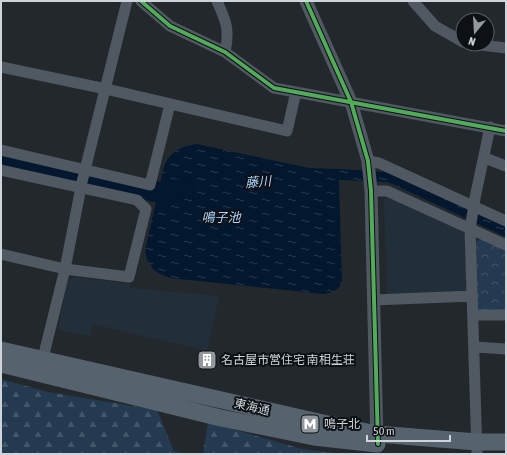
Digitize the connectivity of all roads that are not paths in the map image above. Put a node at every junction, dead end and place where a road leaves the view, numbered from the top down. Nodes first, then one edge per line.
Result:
1 (128, 1) edge
2 (141, 1) edge
3 (217, 1) edge
4 (306, 1) edge
5 (413, 1) edge
6 (455, 37) edge
7 (495, 47) edge
8 (506, 48) edge
9 (225, 52) junction
10 (1, 67) edge
11 (106, 89) junction
12 (296, 92) junction
13 (351, 102) junction
14 (170, 104) junction
15 (490, 128) junction
16 (506, 131) edge
17 (1, 150) edge
18 (485, 158) junction
19 (369, 164) junction
20 (506, 166) edge
21 (1, 170) edge
22 (83, 178) junction
23 (371, 188) junction
24 (474, 209) junction
25 (506, 221) edge
26 (471, 227) junction
27 (506, 245) edge
28 (1, 254) edge
29 (65, 269) junction
30 (472, 296) junction
31 (373, 300) junction
32 (474, 315) junction
33 (506, 315) edge
34 (475, 347) junction
35 (506, 348) edge
36 (1, 350) edge
37 (1, 364) edge
38 (41, 366) junction
39 (377, 439) junction
40 (506, 442) edge
41 (477, 450) edge

1 - 11 street
2 - 9 street
3 - 9 street
4 - 13 street
5 - 6 street
7 - 8 street
9 - 12 street
10 - 11 street
11 - 14 street
11 - 22 street
12 - 13 street
12 - 14 street
13 - 15 street
13 - 19 street
14 - 22 street
15 - 16 street
15 - 18 street
17 - 22 street
18 - 20 street
18 - 24 street
19 - 23 street
19 - 24 street
21 - 22 street
22 - 29 street
22 - 29 street
23 - 26 street
23 - 31 street
24 - 25 street
24 - 26 street
26 - 27 street
26 - 30 street
28 - 29 street
29 - 38 street
30 - 31 street
30 - 32 street
31 - 39 street
32 - 33 street
32 - 34 street
34 - 35 street
34 - 41 street
36 - 38 main road, 東海通
37 - 38 main road, 東海通
38 - 39 main road, 東海通
39 - 41 main road, 東海通
40 - 41 main road, 東海通

